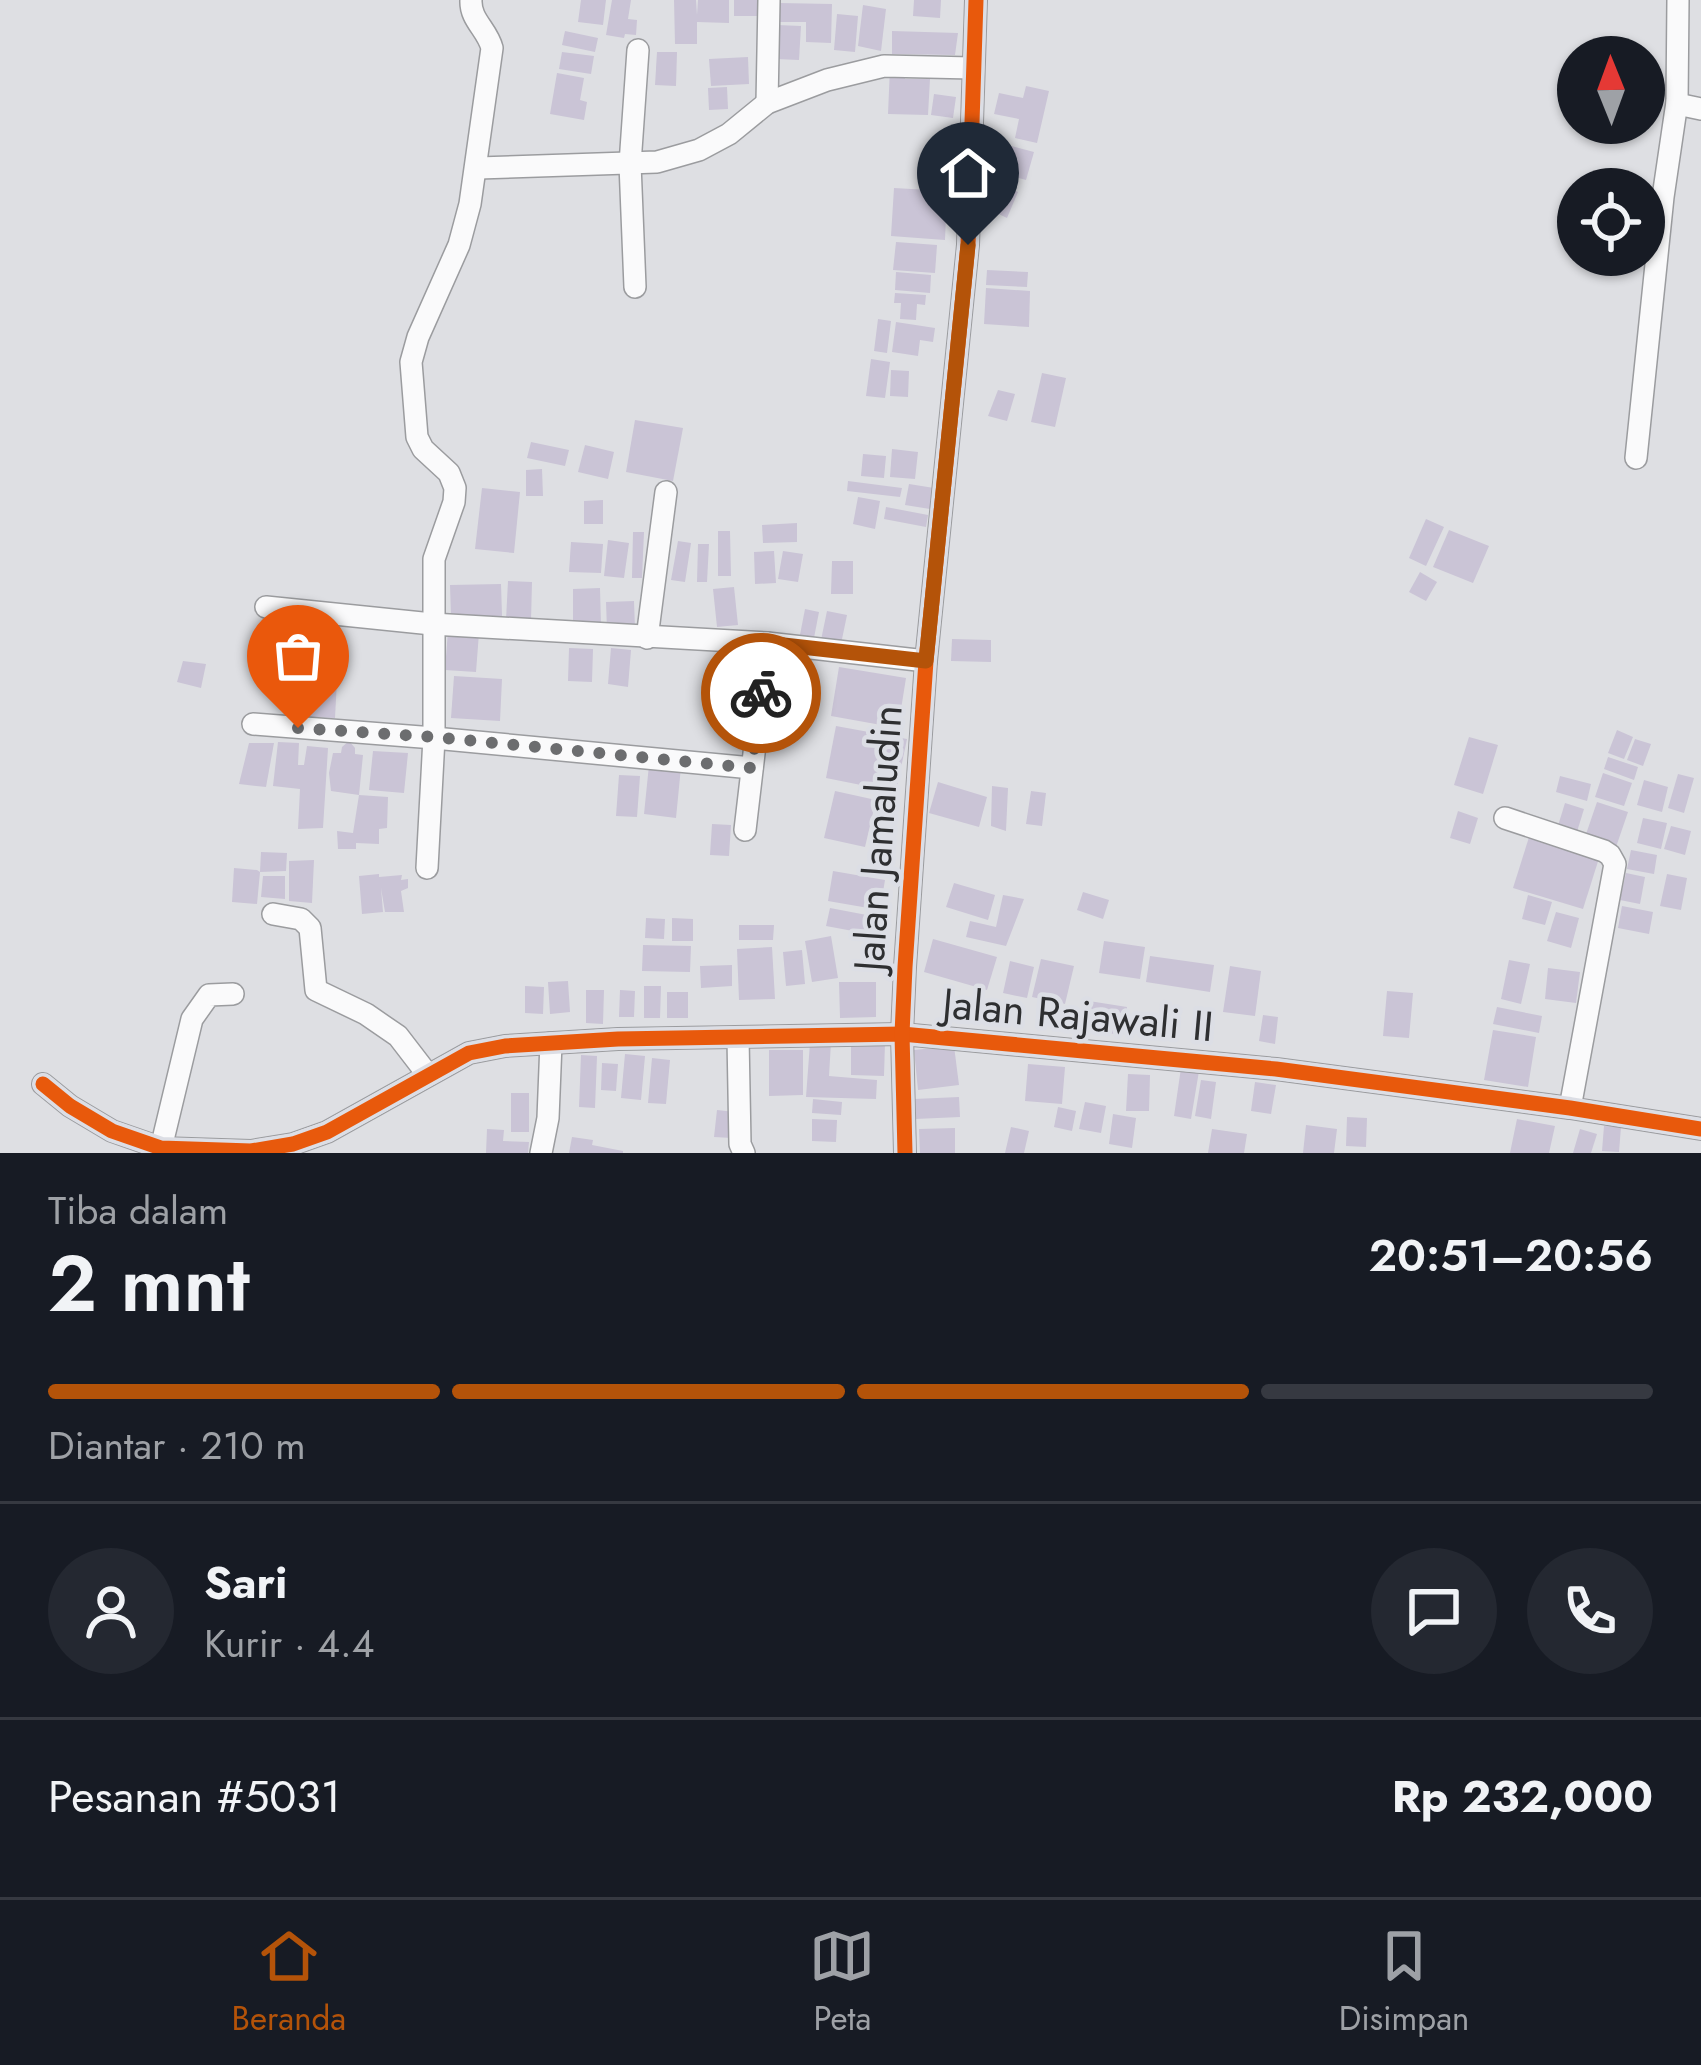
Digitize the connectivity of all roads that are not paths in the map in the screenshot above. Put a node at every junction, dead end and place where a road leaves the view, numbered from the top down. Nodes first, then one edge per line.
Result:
1 (471, 0) edge
2 (769, 0) edge
3 (976, 0) edge
4 (1678, 0) edge
5 (638, 50) dead end
6 (972, 68) junction
7 (1677, 101) junction
8 (767, 103) junction
9 (1701, 109) edge
10 (630, 164) junction
11 (478, 168) junction
12 (634, 287) dead end
13 (1636, 458) dead end
14 (666, 492) dead end
15 (266, 607) dead end
16 (433, 624) junction
17 (647, 638) junction
18 (766, 643) junction
19 (926, 661) junction
20 (253, 724) dead end
21 (434, 737) junction
22 (752, 768) junction
23 (1504, 818) dead end
24 (745, 830) dead end
25 (427, 868) dead end
26 (273, 914) dead end
27 (233, 994) dead end
28 (902, 1034) junction
29 (738, 1038) junction
30 (551, 1043) junction
31 (428, 1075) junction
32 (44, 1084) dead end
33 (1570, 1108) junction
34 (1701, 1129) edge
35 (174, 1150) edge
36 (542, 1153) edge
37 (744, 1153) edge
38 (905, 1153) edge

1 - 11 street
2 - 8 street
3 - 6 street, Jalan Jamaludin
4 - 7 street
5 - 10 street
6 - 8 street
6 - 19 street, Jalan Jamaludin
7 - 9 street
7 - 13 street
8 - 10 street
10 - 11 street
10 - 12 street
11 - 16 street
14 - 17 street
15 - 16 street
16 - 17 street
16 - 21 street
17 - 18 street
18 - 19 street
18 - 22 street
19 - 28 street, Jalan Jamaludin
20 - 21 street
21 - 22 street
21 - 25 street
22 - 24 street
23 - 33 street
26 - 31 street
27 - 35 street
28 - 29 street, Jalan Rajawali II
28 - 33 street, Jalan Rajawali II
28 - 38 street, Jalan Jamaludin
29 - 30 street, Jalan Rajawali II
29 - 37 street
30 - 31 street, Jalan Rajawali II
30 - 36 street
31 - 35 street, Jalan Rajawali II
32 - 35 street, Jalan Rajawali II
33 - 34 street, Jalan Rajawali II

